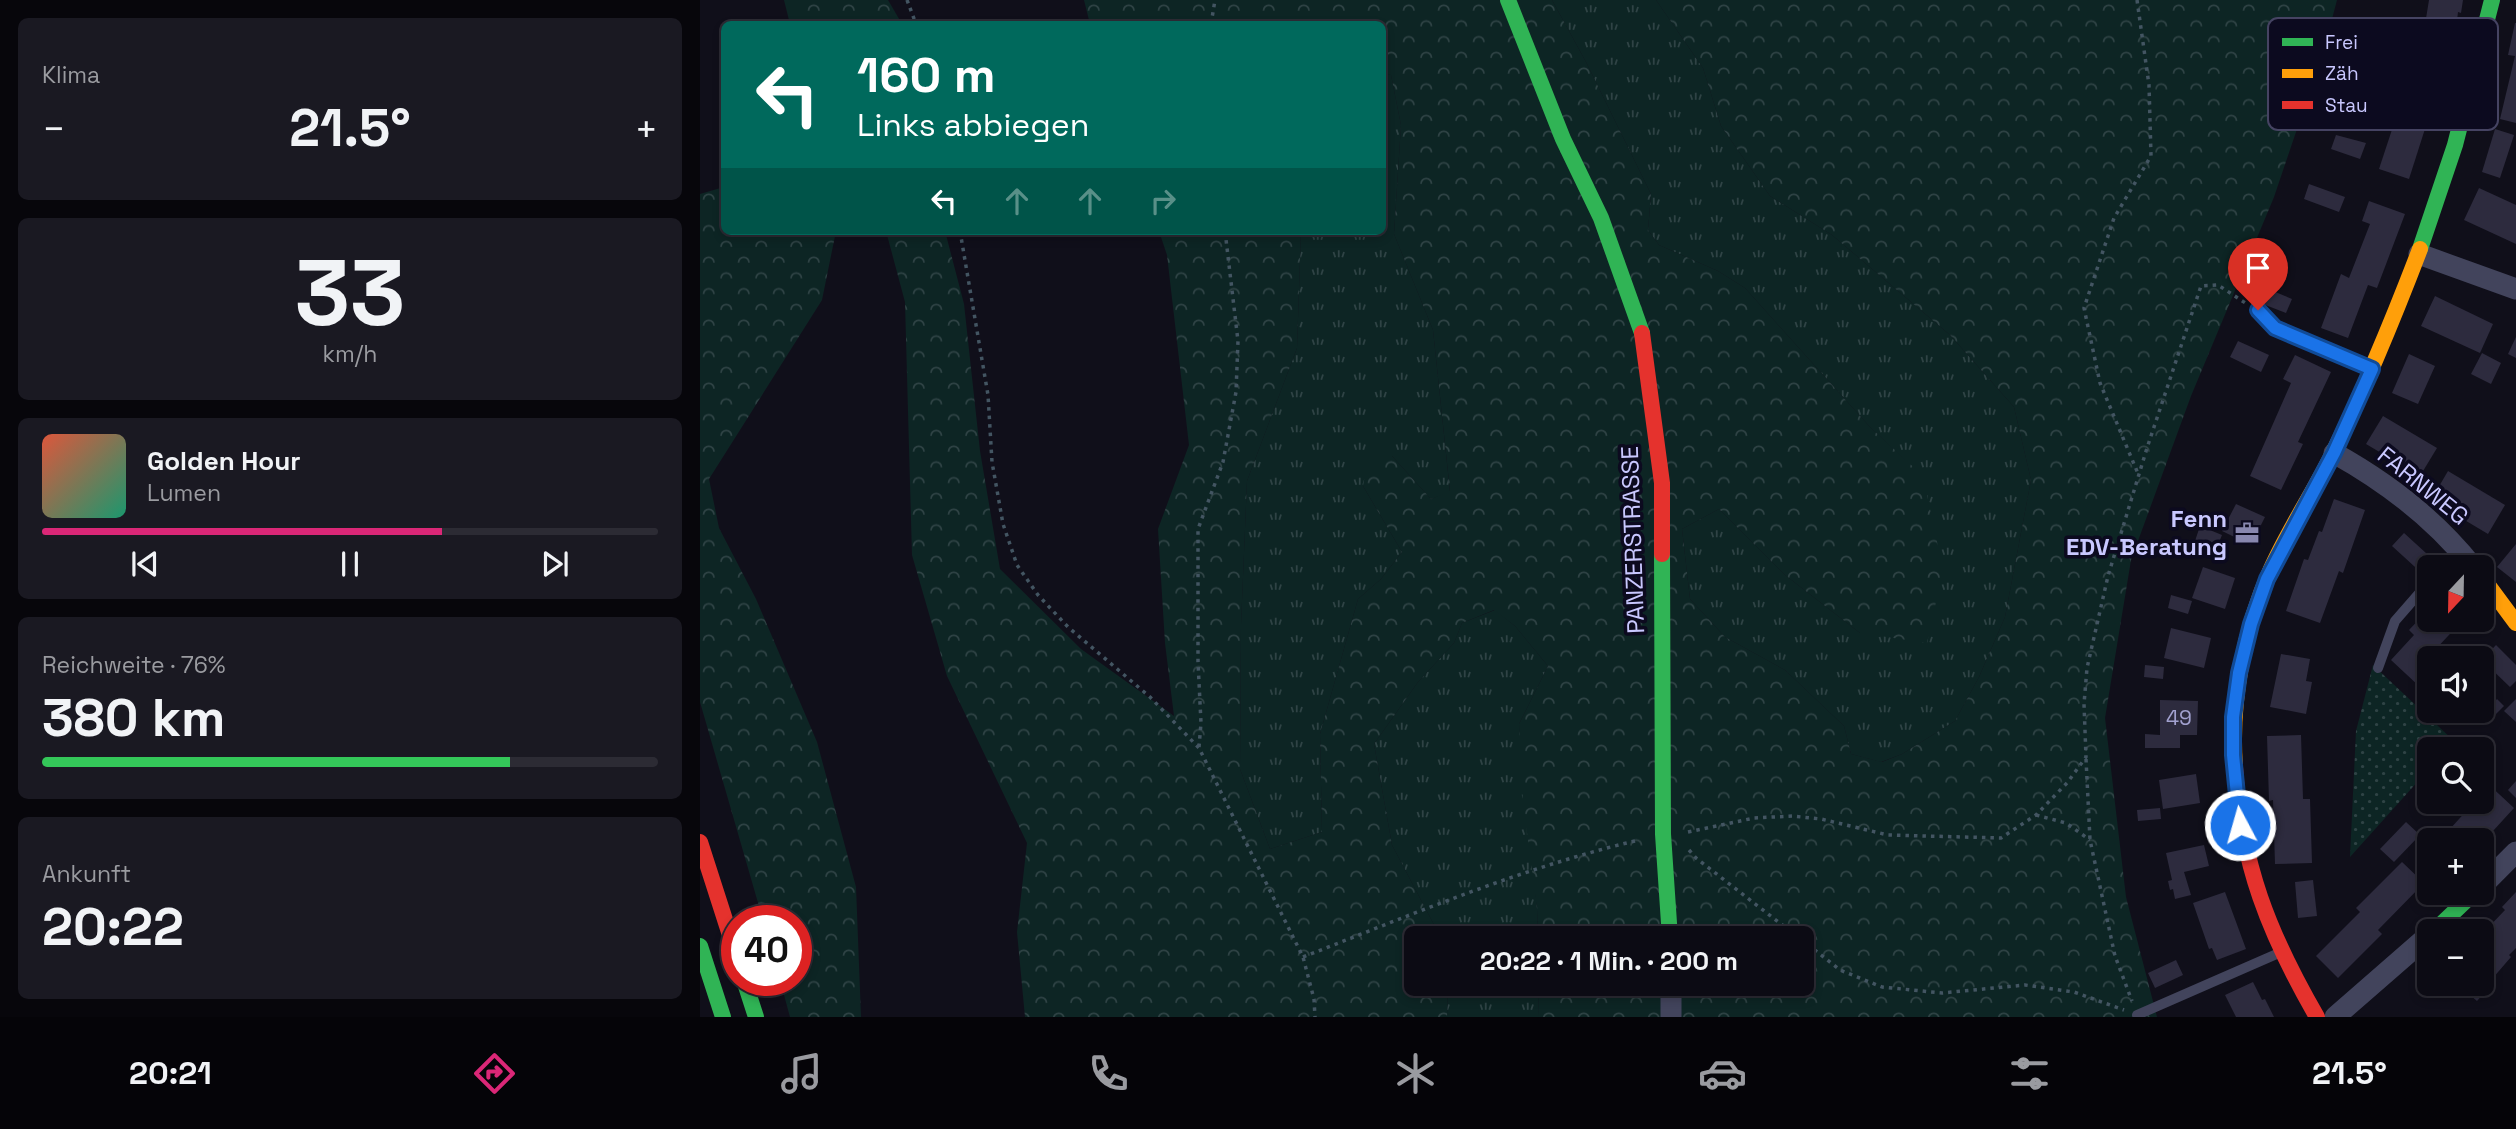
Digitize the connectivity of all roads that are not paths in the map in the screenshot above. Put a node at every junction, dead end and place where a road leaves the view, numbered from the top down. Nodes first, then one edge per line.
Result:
1 (1508, 0) edge
2 (2492, 0) edge
3 (2488, 18) edge
4 (2458, 130) edge
5 (2419, 254) junction
6 (2516, 289) edge
7 (2258, 310) road end
8 (2372, 369) junction
9 (2334, 453) junction
10 (2458, 549) junction
11 (2453, 555) edge
12 (2463, 555) edge
13 (2494, 593) edge
14 (2417, 596) edge
15 (2516, 623) edge
16 (2378, 668) dead end
17 (700, 842) edge
18 (2516, 852) edge
19 (2494, 874) edge
20 (2461, 905) edge
21 (721, 907) edge
22 (2447, 919) edge
23 (1669, 926) edge
24 (2417, 945) edge
25 (700, 946) edge
26 (2279, 953) junction
27 (749, 996) edge
28 (1671, 996) edge
29 (2137, 1015) road end
30 (723, 1017) edge
31 (756, 1017) edge
32 (1671, 1017) edge
33 (2316, 1017) edge
34 (2335, 1017) edge

1 - 23 main road, PANZERSTRASSE
2 - 3 main road
4 - 5 main road
5 - 6 street
5 - 8 main road
7 - 8 lane
8 - 9 main road
9 - 10 street, FARNWEG
9 - 26 main road
10 - 11 lane
10 - 12 street, FARNWEG
13 - 15 main road
14 - 16 lane
17 - 21 main road
18 - 19 street
20 - 22 main road
24 - 34 street
25 - 30 main road
26 - 29 lane
26 - 33 main road
27 - 31 main road
28 - 32 street

